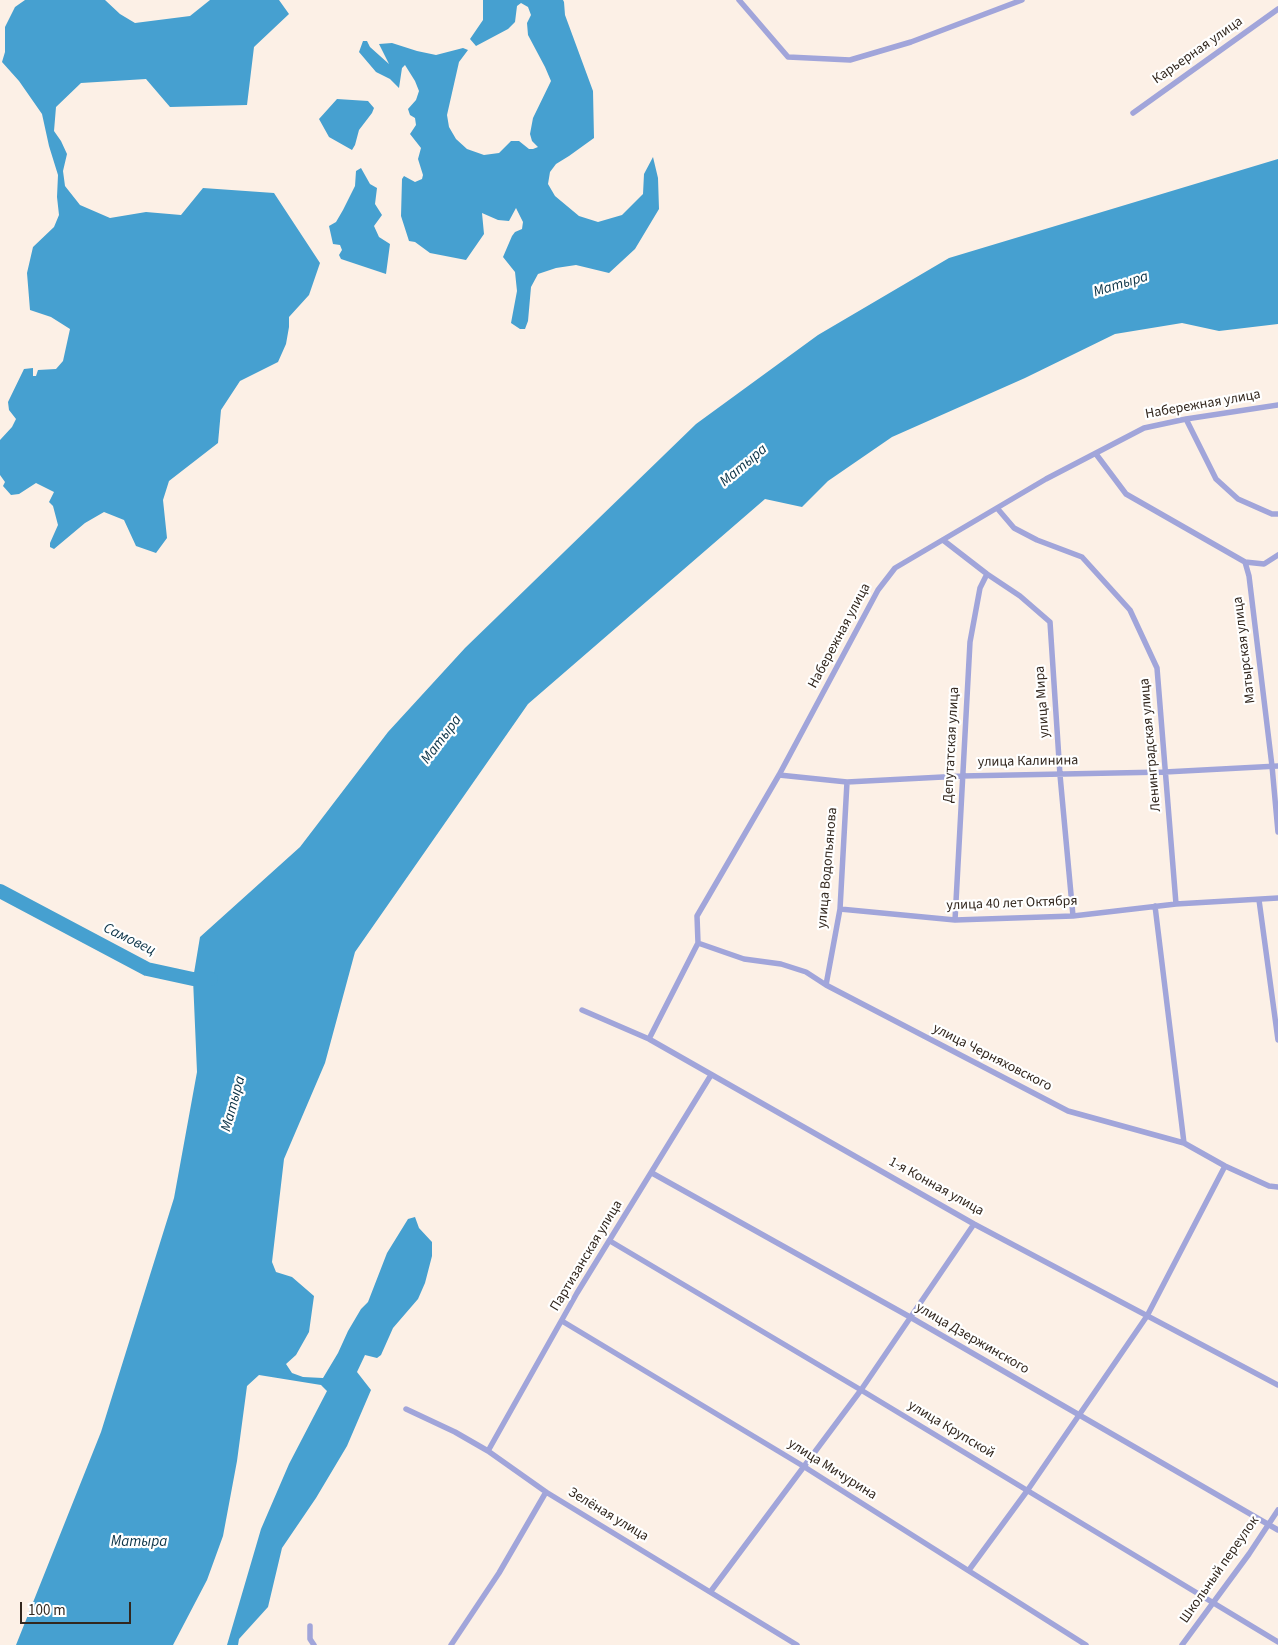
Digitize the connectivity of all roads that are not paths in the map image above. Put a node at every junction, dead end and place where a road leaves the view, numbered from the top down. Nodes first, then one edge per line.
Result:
1 (740, 0) edge
2 (1022, 0) edge
3 (1278, 9) edge
4 (1133, 113) dead end
5 (1278, 405) edge
6 (1186, 418) junction
7 (1096, 454) junction
8 (998, 508) junction
9 (1278, 514) edge
10 (943, 540) junction
11 (1278, 555) edge
12 (1245, 562) junction
13 (987, 574) junction
14 (1275, 766) edge
15 (1166, 772) junction
16 (1060, 774) junction
17 (780, 775) junction
18 (962, 776) junction
19 (847, 782) junction
20 (1278, 832) edge
21 (1278, 898) edge
22 (1259, 900) junction
23 (1176, 904) junction
24 (1156, 906) junction
25 (840, 909) junction
26 (1073, 916) junction
27 (955, 920) junction
28 (698, 943) junction
29 (826, 985) junction
30 (582, 1010) dead end
31 (649, 1039) junction
32 (1278, 1040) edge
33 (711, 1074) junction
34 (1184, 1143) junction
35 (1225, 1166) junction
36 (652, 1173) junction
37 (1278, 1187) edge
38 (974, 1224) junction
39 (610, 1241) junction
40 (1147, 1316) junction
41 (910, 1317) junction
42 (562, 1321) junction
43 (1278, 1385) edge
44 (861, 1390) junction
45 (406, 1409) dead end
46 (1079, 1414) junction
47 (488, 1452) junction
48 (803, 1466) junction
49 (1027, 1491) junction
50 (546, 1492) junction
51 (1278, 1510) edge
52 (1268, 1524) junction
53 (1278, 1530) edge
54 (969, 1570) junction
55 (711, 1591) junction
56 (1213, 1603) junction
57 (310, 1626) dead end
58 (1278, 1642) edge
59 (314, 1645) edge
60 (451, 1645) edge
61 (797, 1645) edge
62 (1086, 1645) edge
63 (1182, 1645) edge

1 - 2 street
3 - 4 street, Карьерная улица
5 - 6 street, Набережная улица
6 - 7 street, Набережная улица
6 - 9 street
7 - 8 street, Набережная улица
7 - 12 street
8 - 10 street, Набережная улица
8 - 15 street, Ленинградская улица
10 - 13 street, улица Мира
10 - 17 street, Набережная улица
11 - 12 street
12 - 14 street, Матырская улица
13 - 16 street, улица Мира
13 - 18 street, Депутатская улица
14 - 15 street, улица Калинина
14 - 20 street, Матырская улица
15 - 16 street, улица Калинина
15 - 23 street, Ленинградская улица
16 - 18 street, улица Калинина
16 - 26 street, улица Мира
17 - 19 street, улица Калинина
17 - 28 street, Набережная улица
18 - 19 street, улица Калинина
18 - 27 street, Депутатская улица
19 - 25 street, улица Водопьянова
21 - 22 street, улица 40 лет Октября
22 - 23 street, улица 40 лет Октября
22 - 32 street
23 - 24 street, улица 40 лет Октября
24 - 26 street, улица 40 лет Октября
24 - 34 street
25 - 27 street, улица 40 лет Октября
25 - 29 street, улица Водопьянова
26 - 27 street, улица 40 лет Октября
28 - 29 street, улица Черняховского
28 - 31 street, Набережная улица
29 - 34 street, улица Черняховского
30 - 31 street, 1-я Конная улица
31 - 33 street, 1-я Конная улица
33 - 36 street, Партизанская улица
33 - 38 street, 1-я Конная улица
34 - 35 street, улица Черняховского
35 - 37 street, улица Черняховского
35 - 40 street
36 - 39 street, Партизанская улица
36 - 41 street, улица Дзержинского
38 - 40 street, 1-я Конная улица
38 - 41 street
39 - 42 street, Партизанская улица
39 - 44 street, улица Крупской
40 - 43 street, 1-я Конная улица
40 - 46 street
41 - 44 street
41 - 46 street, улица Дзержинского
42 - 47 street, Партизанская улица
42 - 48 street, улица Мичурина
44 - 48 street
44 - 49 street, улица Крупской
45 - 47 street, Зелёная улица
46 - 49 street
46 - 52 street, улица Дзержинского
47 - 50 street, Зелёная улица
48 - 54 street, улица Мичурина
48 - 55 street
49 - 54 street
49 - 56 street, улица Крупской
50 - 55 street, Зелёная улица
50 - 60 street
51 - 52 street, Школьный переулок
52 - 53 street, улица Дзержинского
52 - 56 street, Школьный переулок
54 - 62 street, улица Мичурина
55 - 61 street, Зелёная улица
56 - 58 street, улица Крупской
56 - 63 street, Школьный переулок
57 - 59 street

